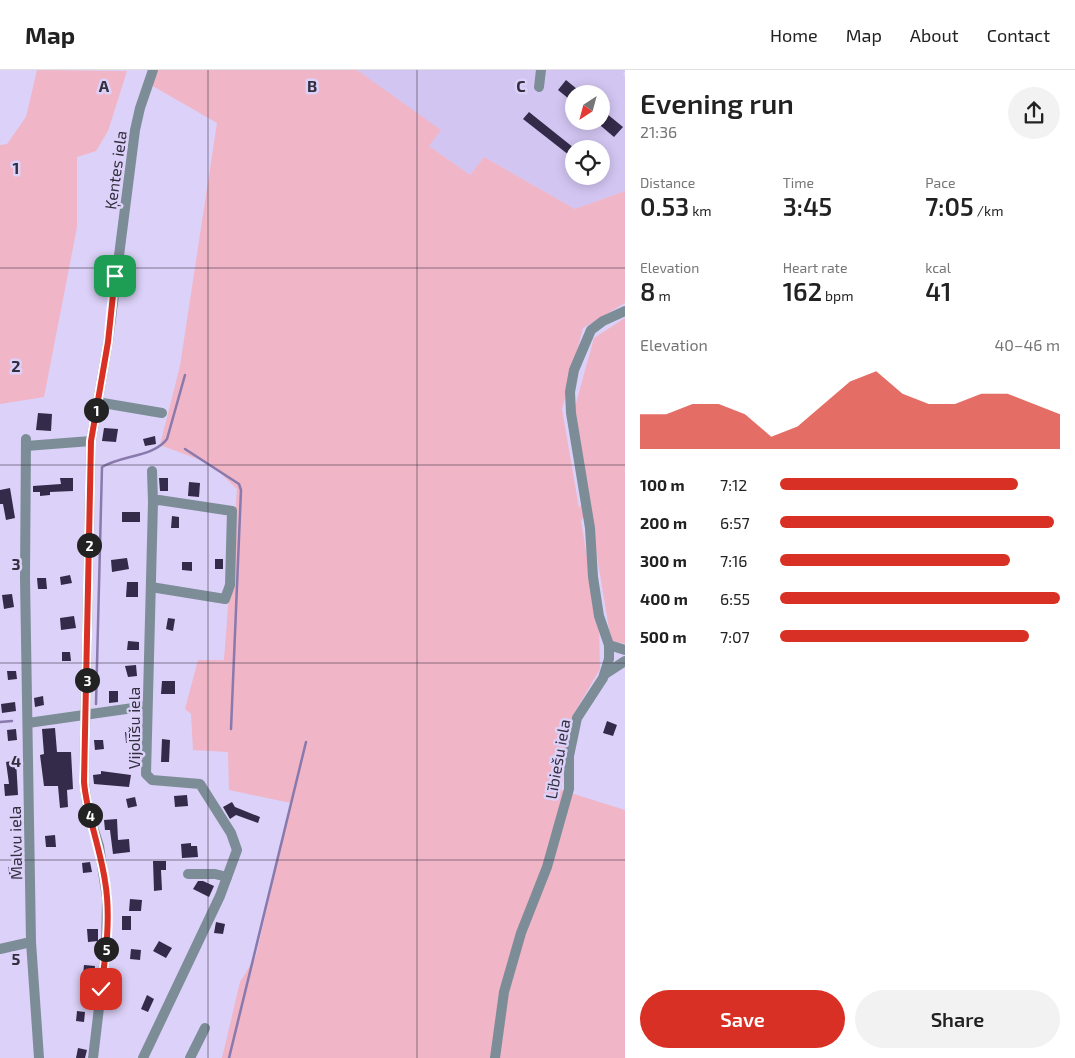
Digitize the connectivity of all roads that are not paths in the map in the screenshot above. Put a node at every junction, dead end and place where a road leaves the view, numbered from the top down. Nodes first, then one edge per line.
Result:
1 (153, 70) edge
2 (541, 70) edge
3 (539, 88) dead end
4 (625, 311) edge
5 (97, 402) junction
6 (162, 413) dead end
7 (91, 441) junction
8 (152, 471) dead end
9 (153, 502) junction
10 (151, 587) junction
11 (610, 645) junction
12 (625, 650) edge
13 (625, 661) edge
14 (605, 674) junction
15 (147, 706) junction
16 (86, 713) junction
17 (28, 723) junction
18 (188, 874) dead end
19 (227, 877) junction
20 (31, 942) junction
21 (0, 949) edge
22 (205, 1028) dead end
23 (39, 1058) edge
24 (93, 1058) edge
25 (143, 1058) edge
26 (190, 1058) edge
27 (495, 1058) edge

1 - 5 street, Ķentes iela
2 - 3 street
4 - 11 street, Lībiešu iela
5 - 6 street
5 - 7 street, Ķentes iela
7 - 16 street, Ķentes iela
7 - 17 street, Malvu iela
8 - 9 street, Vijolīšu iela
9 - 10 street, Vijolīšu iela
9 - 10 street
10 - 15 street, Vijolīšu iela
11 - 12 street
11 - 14 street, Lībiešu iela
13 - 14 street
14 - 27 street, Lībiešu iela
15 - 16 street
15 - 19 street, Vijolīšu iela
16 - 17 street
16 - 24 street, Ķentes iela
17 - 20 street, Malvu iela
18 - 19 street
19 - 25 street, Vijolīšu iela
20 - 21 street
20 - 23 street, Malvu iela
22 - 26 street

